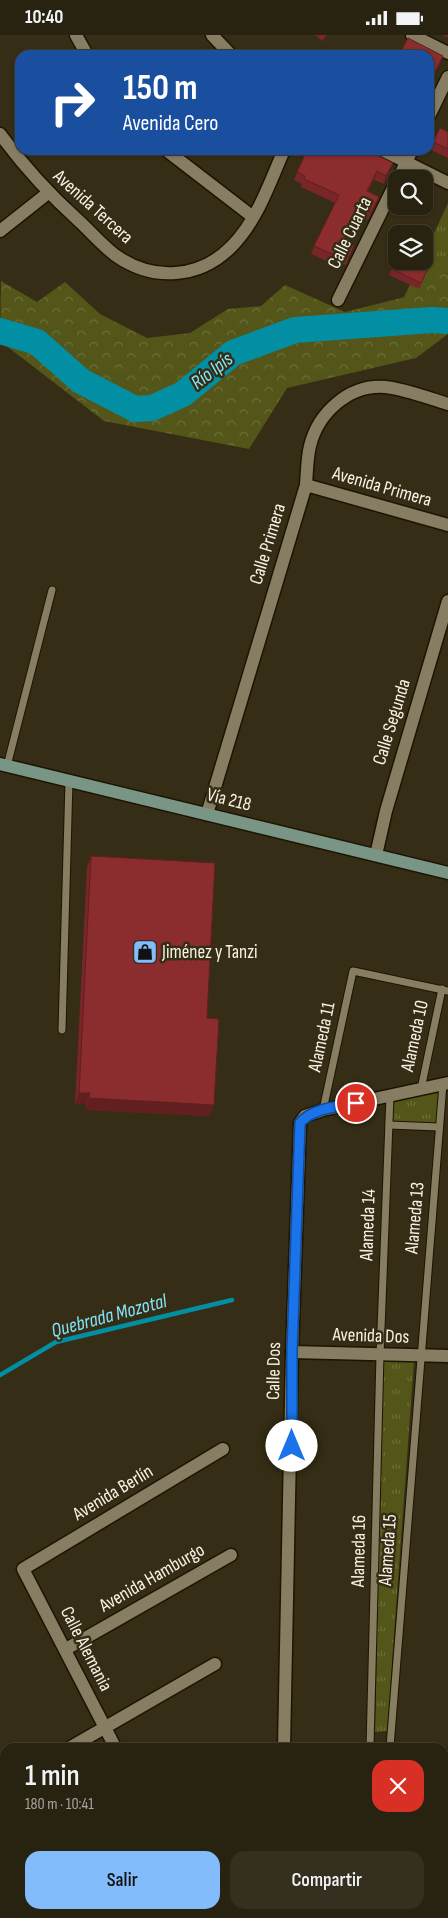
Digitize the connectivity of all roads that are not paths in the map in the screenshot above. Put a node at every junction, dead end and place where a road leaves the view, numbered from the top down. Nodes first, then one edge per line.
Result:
1 (76, 35) edge
2 (212, 35) edge
3 (412, 35) edge
4 (84, 50) edge
5 (226, 50) edge
6 (448, 53) edge
7 (448, 77) edge
8 (434, 106) edge
9 (0, 134) edge
10 (173, 155) edge
11 (282, 155) edge
12 (391, 155) edge
13 (410, 155) edge
14 (406, 163) junction
15 (402, 170) edge
16 (448, 183) edge
17 (48, 193) junction
18 (388, 198) edge
19 (254, 217) junction
20 (0, 231) edge
21 (338, 300) dead end
22 (448, 404) edge
23 (306, 485) junction
24 (448, 525) edge
25 (52, 590) dead end
26 (448, 601) edge
27 (3, 765) edge
28 (69, 781) junction
29 (207, 814) junction
30 (376, 855) junction
31 (448, 873) edge
32 (445, 990) edge
33 (62, 1030) dead end
34 (446, 1084) edge
35 (421, 1089) junction
36 (390, 1096) junction
37 (323, 1110) junction
38 (388, 1125) junction
39 (440, 1127) junction
40 (292, 1352) junction
41 (380, 1355) junction
42 (420, 1356) junction
43 (448, 1356) edge
44 (222, 1449) dead end
45 (232, 1555) dead end
46 (23, 1569) joint
47 (66, 1649) junction
48 (216, 1663) dead end
49 (105, 1728) junction
50 (78, 1743) edge
51 (113, 1743) edge
52 (284, 1743) edge
53 (370, 1743) edge
54 (390, 1743) edge

1 - 4 street
2 - 5 street
3 - 6 street
7 - 8 street
9 - 17 street, Avenida Tercera
10 - 19 street
11 - 19 street, Avenida Tercera
12 - 14 street
13 - 14 street
14 - 15 street
14 - 16 street
17 - 19 street, Avenida Tercera
17 - 20 street
18 - 21 street, Calle Cuarta
22 - 23 street, Calle Primera
23 - 24 street, Avenida Primera
23 - 29 street, Calle Primera
25 - 27 lane
26 - 30 street, Calle Segunda
27 - 28 main road, Vía 218
28 - 29 main road, Vía 218
28 - 33 lane
29 - 30 main road, Vía 218
30 - 31 main road, Vía 218
32 - 35 lane, Alameda 10
32 - 37 lane, Alameda 11
34 - 35 street
34 - 39 lane, Alameda 13
35 - 36 street
36 - 37 street
36 - 38 lane, Alameda 14
37 - 40 street, Calle Dos
38 - 39 lane
38 - 41 lane, Alameda 14
39 - 42 lane, Alameda 13
40 - 41 street, Avenida Dos
40 - 52 street, Calle Dos
41 - 42 street, Avenida Dos
41 - 53 lane, Alameda 16
42 - 43 street, Avenida Dos
42 - 54 lane, Alameda 15
44 - 46 street, Avenida Berlín
45 - 47 street, Avenida Hamburgo
46 - 47 street, Calle Alemania
47 - 49 street, Calle Alemania
48 - 49 street
49 - 50 street
49 - 51 street, Calle Alemania

